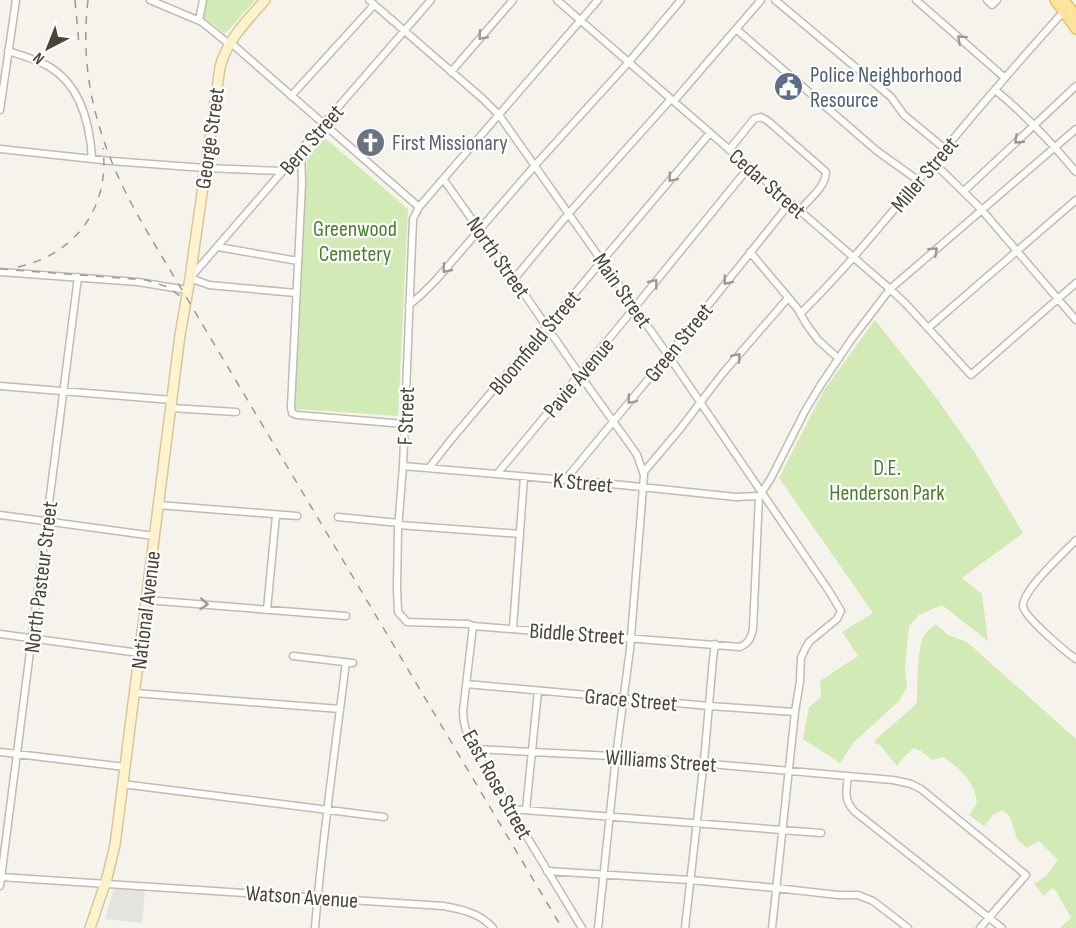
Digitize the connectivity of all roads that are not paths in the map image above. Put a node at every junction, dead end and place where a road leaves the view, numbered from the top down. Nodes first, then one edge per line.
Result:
1 (16, 0) edge
2 (203, 0) edge
3 (265, 0) edge
4 (431, 0) edge
5 (513, 0) edge
6 (557, 0) edge
7 (598, 0) edge
8 (681, 0) edge
9 (775, 0) edge
10 (916, 0) edge
11 (1055, 0) edge
12 (154, 1) edge
13 (757, 1) edge
14 (371, 2) edge
15 (1065, 6) edge
16 (1076, 16) edge
17 (199, 20) junction
18 (580, 21) junction
19 (736, 29) junction
20 (1076, 29) edge
21 (404, 31) junction
22 (230, 43) junction
23 (8, 51) junction
24 (628, 63) junction
25 (451, 72) junction
26 (1005, 78) junction
27 (1076, 86) edge
28 (995, 90) junction
29 (291, 96) junction
30 (672, 100) junction
31 (0, 110) edge
32 (499, 115) junction
33 (324, 124) junction
34 (1034, 124) junction
35 (1076, 129) edge
36 (710, 133) junction
37 (1055, 147) junction
38 (0, 149) edge
39 (945, 149) junction
40 (729, 150) junction
41 (301, 151) junction
42 (92, 159) junction
43 (933, 162) junction
44 (536, 165) junction
45 (749, 167) junction
46 (205, 168) junction
47 (283, 171) junction
48 (1076, 172) edge
49 (444, 180) junction
50 (919, 181) junction
51 (964, 191) junction
52 (1076, 200) edge
53 (790, 202) junction
54 (419, 207) junction
55 (981, 209) junction
56 (799, 211) junction
57 (569, 213) junction
58 (480, 230) junction
59 (218, 247) junction
60 (1017, 251) junction
61 (750, 252) junction
62 (853, 257) junction
63 (298, 261) junction
64 (602, 261) junction
65 (0, 272) edge
66 (78, 278) junction
67 (190, 278) junction
68 (514, 279) junction
69 (1076, 283) edge
70 (890, 289) junction
71 (187, 290) junction
72 (296, 293) junction
73 (788, 298) junction
74 (1058, 299) junction
75 (409, 305) junction
76 (634, 307) junction
77 (801, 314) junction
78 (1076, 320) edge
79 (547, 326) junction
80 (928, 328) junction
81 (668, 355) junction
82 (838, 358) junction
83 (579, 375) junction
84 (0, 386) edge
85 (64, 391) junction
86 (700, 403) junction
87 (172, 404) junction
88 (236, 412) dead end
89 (613, 422) junction
90 (405, 424) junction
91 (403, 466) junction
92 (429, 468) junction
93 (643, 473) junction
94 (497, 474) junction
95 (524, 477) junction
96 (565, 480) junction
97 (642, 488) junction
98 (761, 495) junction
99 (158, 505) junction
100 (0, 515) edge
101 (276, 515) junction
102 (297, 516) dead end
103 (338, 517) dead end
104 (47, 521) junction
105 (399, 524) junction
106 (520, 534) junction
107 (154, 536) junction
108 (1076, 540) edge
109 (146, 600) junction
110 (267, 610) junction
111 (346, 616) dead end
112 (407, 622) joint
113 (473, 626) junction
114 (513, 628) junction
115 (0, 634) edge
116 (630, 638) junction
117 (32, 639) junction
118 (716, 644) junction
119 (139, 653) junction
120 (293, 656) dead end
121 (1076, 659) edge
122 (466, 684) junction
123 (538, 691) junction
124 (134, 693) junction
125 (623, 699) junction
126 (709, 706) junction
127 (340, 709) junction
128 (795, 712) junction
129 (474, 749) junction
130 (532, 751) junction
131 (0, 752) edge
132 (17, 754) junction
133 (616, 756) junction
134 (703, 764) junction
135 (124, 767) junction
136 (789, 771) junction
137 (848, 777) junction
138 (122, 783) junction
139 (511, 809) junction
140 (327, 810) junction
141 (526, 810) junction
142 (610, 816) junction
143 (384, 817) dead end
144 (697, 823) junction
145 (783, 830) junction
146 (821, 833) dead end
147 (548, 871) junction
148 (604, 874) junction
149 (1, 877) edge
150 (690, 880) junction
151 (105, 883) junction
152 (0, 886) edge
153 (776, 888) junction
154 (317, 898) junction
155 (989, 918) junction
156 (90, 928) edge
157 (315, 928) edge
158 (493, 928) edge
159 (582, 928) edge
160 (598, 928) edge
161 (685, 928) edge
162 (772, 928) edge
163 (908, 928) edge
164 (980, 928) edge
165 (1002, 928) edge

1 - 23 street
2 - 17 street
3 - 22 street, George Street
4 - 21 street, Bern Street
5 -> 25 street
6 - 18 street, Cedar Street
7 - 18 street
8 - 24 street
9 - 39 street
26 -> 10 street
11 - 15 main road
12 - 17 street
13 - 19 street
14 - 21 street, Main Street
14 - 29 street
15 - 16 main road
15 - 20 main road
15 - 26 street, Miller Street
17 - 22 street
18 - 24 street, Cedar Street
18 - 32 street
19 - 30 street
19 - 50 street
21 - 25 street, Main Street
21 - 33 street, Bern Street
22 - 29 street
22 - 46 street, George Street
23 - 31 street
23 - 42 street
24 - 30 street, Cedar Street
24 - 44 street
25 - 32 street, Main Street
26 - 28 street, Miller Street
27 - 34 street
28 - 34 street
28 - 39 street, Miller Street
29 - 33 street
30 - 36 street, Cedar Street
30 - 57 street
32 - 44 street, Main Street
32 - 49 street
33 - 41 street, Bern Street
33 - 54 street
34 - 37 street
34 -> 51 street
35 - 37 street
36 - 40 street, Cedar Street
36 -> 64 street, Bloomfield Street
37 - 48 street
37 - 55 street
38 - 42 street
39 - 43 street, Miller Street
40 - 45 street, Cedar Street
40 - 56 street
41 - 47 street, Bern Street
41 - 63 street
42 - 46 street
43 - 50 street, Miller Street
43 - 51 street
44 - 57 street, Main Street
44 - 58 street
45 - 53 street, Cedar Street
76 -> 45 street, Pavie Avenue
46 - 47 street
46 - 67 street, George Street
47 - 59 street, Bern Street
49 - 54 street
49 - 58 street, North Street
50 - 62 street, Miller Street
51 - 55 street
52 - 60 street
53 - 56 street, Cedar Street
53 - 61 street, Green Street
54 - 75 street, F Street
55 - 60 street
70 -> 55 street
56 - 62 street, Cedar Street
57 - 64 street, Main Street
57 - 68 street
58 - 68 street, North Street
58 -> 75 street
59 - 63 street
59 - 67 street, Bern Street
60 - 74 street
60 - 80 street
61 - 73 street
61 -> 81 street, Green Street
62 - 70 street, Cedar Street
62 - 77 street, Miller Street
63 - 72 street
64 - 76 street, Main Street
64 - 79 street, Bloomfield Street
65 - 66 street
66 - 71 street
66 - 85 street, North Pasteur Street
67 - 71 street, George Street
67 - 72 street
68 - 79 street, North Street
69 - 74 street
70 - 80 street, Cedar Street
70 - 82 street
71 - 87 street, National Avenue
72 - 90 street
73 - 77 street
86 -> 73 street
74 - 78 street
74 - 80 street, Cedar Street
75 - 90 street, F Street
76 - 81 street, Main Street
76 - 83 street, Pavie Avenue
77 - 82 street
79 - 83 street, North Street
79 - 92 street, Bloomfield Street
81 - 86 street, Main Street
81 -> 89 street, Green Street
82 - 98 street
83 - 89 street, North Street
83 - 94 street, Pavie Avenue
84 - 85 street
85 - 87 street
85 - 104 street, North Pasteur Street
86 - 93 street
86 - 98 street, Main Street
87 - 88 street
87 - 99 street, National Avenue
89 - 93 street, North Street
89 - 96 street, Green Street
90 - 91 street, F Street
91 - 92 street, K Street
91 - 105 street, F Street
92 - 94 street, K Street
93 - 97 street, North Street
94 - 95 street, K Street
95 - 96 street, K Street
95 - 106 street
96 - 97 street, K Street
97 - 98 street, K Street
97 - 116 street, North Street
98 - 118 street, Biddle Street
98 - 128 street, Main Street
99 - 101 street
99 - 107 street, National Avenue
100 - 104 street
101 - 102 street
101 - 110 street
103 - 105 street
104 - 107 street
104 - 117 street, North Pasteur Street
105 - 106 street
105 - 112 street, F Street
106 - 114 street
107 - 109 street, National Avenue
108 - 121 street
109 -> 110 street
109 - 119 street, National Avenue
110 - 111 street
112 - 113 street, Biddle Street
113 - 114 street, Biddle Street
113 - 122 street, East Rose Street
114 - 116 street, Biddle Street
115 - 117 street
116 - 118 street, Biddle Street
116 - 125 street, North Street
117 - 119 street
117 - 132 street, North Pasteur Street
118 - 126 street
119 - 124 street, National Avenue
120 - 127 street
122 - 123 street, Grace Street
122 - 129 street, East Rose Street
123 - 125 street, Grace Street
123 - 130 street
124 - 127 street
124 - 135 street, National Avenue
125 - 126 street, Grace Street
125 - 133 street, North Street
126 - 128 street, Grace Street
126 - 134 street
127 - 140 street
128 - 136 street
129 - 130 street, Williams Street
129 - 139 street, East Rose Street
130 - 133 street, Williams Street
130 - 141 street
131 - 132 street
132 - 135 street
132 - 149 street, North Pasteur Street
133 - 134 street, Williams Street
133 - 142 street, North Street
134 - 136 street, Williams Street
134 - 144 street
135 - 138 street, National Avenue
136 - 137 street, Williams Street
136 - 145 street
137 - 155 street
137 - 155 street, Williams Street
138 - 140 street
138 - 151 street, National Avenue
139 - 141 street
139 - 147 street, East Rose Street
140 - 143 street
140 - 154 street
141 - 142 street
142 - 144 street
142 - 148 street, North Street
144 - 145 street
144 - 150 street
145 - 146 street
145 - 153 street
147 - 148 street
147 - 159 street, East Rose Street
148 - 150 street
148 - 160 street, North Street
149 - 151 street, Watson Avenue
149 - 152 street, North Pasteur Street
150 - 153 street
150 - 161 street
151 - 154 street, Watson Avenue
151 - 156 street, National Avenue
153 - 162 street
153 - 163 street
154 - 157 street
154 - 158 street, Watson Avenue
155 - 164 street
155 - 165 street

